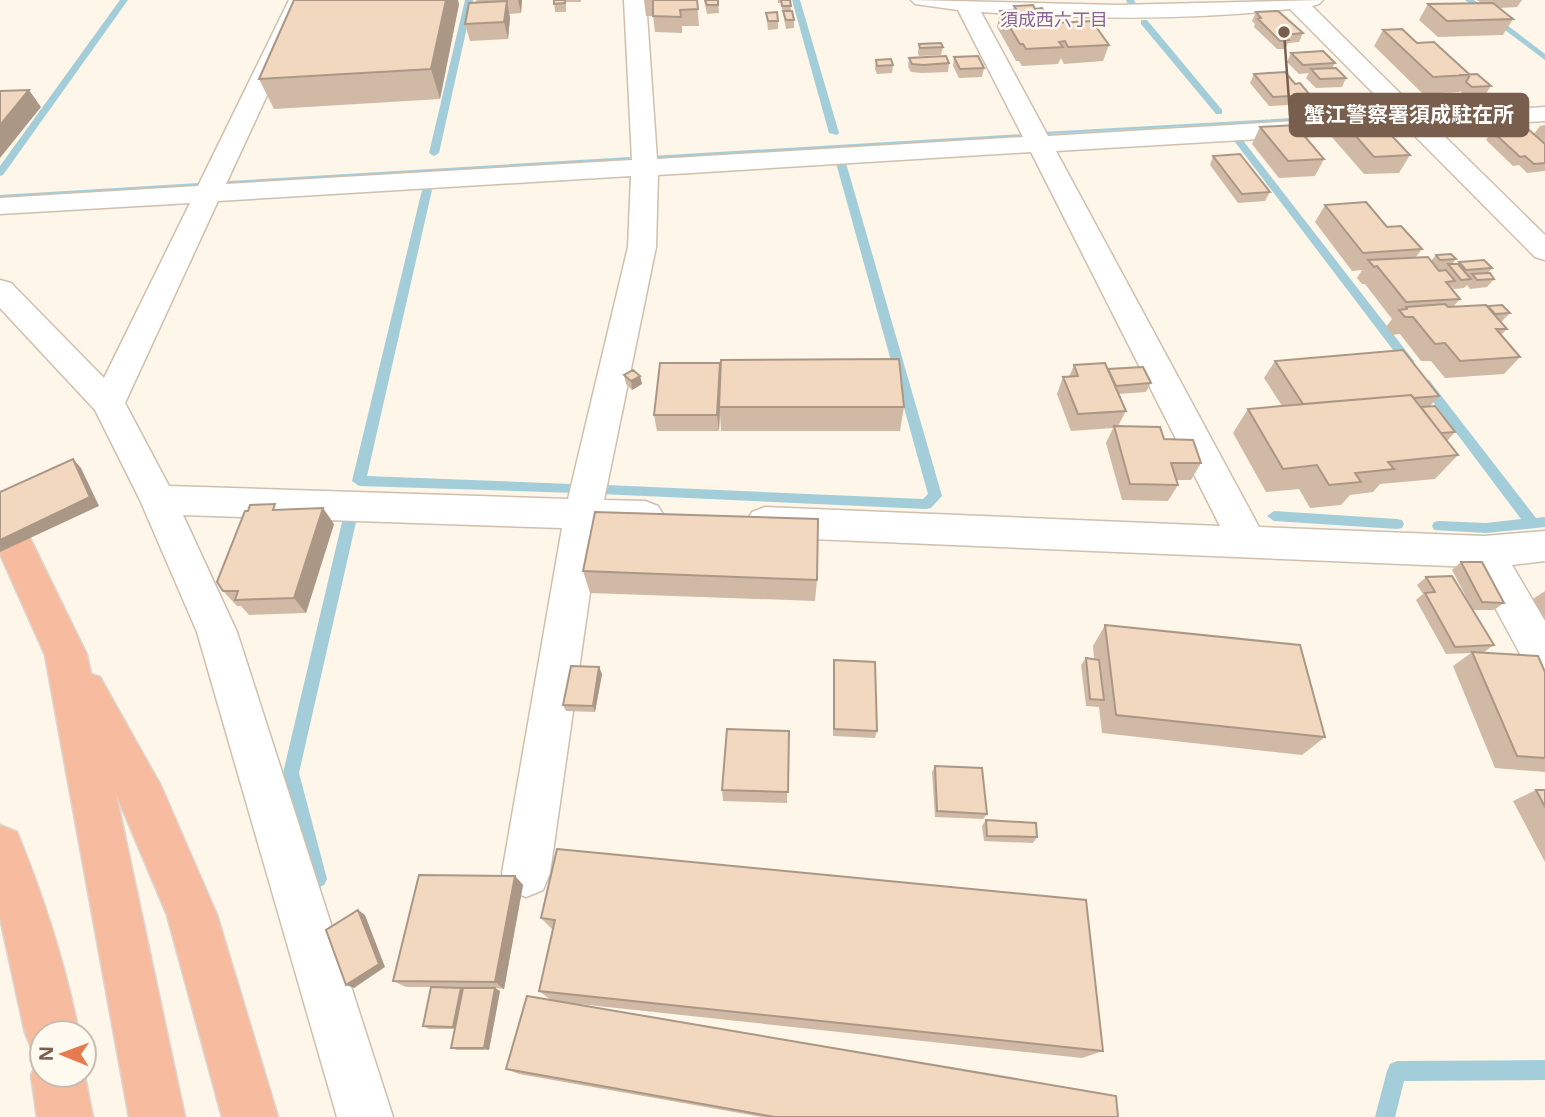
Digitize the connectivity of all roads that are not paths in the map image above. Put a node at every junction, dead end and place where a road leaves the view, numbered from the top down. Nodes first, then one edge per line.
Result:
1 (300, 0) edge
2 (635, 0) edge
3 (922, 0) edge
4 (1300, 1) edge
5 (966, 2) edge
6 (1545, 99) edge
7 (1407, 114) junction
8 (1545, 114) edge
9 (1036, 137) junction
10 (644, 160) junction
11 (212, 186) junction
12 (0, 206) edge
13 (1545, 251) edge
14 (0, 290) edge
15 (108, 402) junction
16 (158, 500) junction
17 (583, 513) junction
18 (679, 518) edge
19 (734, 520) edge
20 (1248, 543) junction
21 (15, 545) edge
22 (1545, 546) edge
23 (1484, 552) junction
24 (65, 655) junction
25 (1545, 659) edge
26 (0, 849) edge
27 (526, 873) dead end
28 (50, 1019) edge
29 (60, 1089) edge
30 (65, 1117) edge
31 (157, 1117) edge
32 (250, 1117) edge
33 (365, 1117) edge

1 - 11 street
2 - 10 street
3 - 5 street
4 - 5 street
4 - 7 street
5 - 9 street
6 - 7 street
7 - 8 street
7 - 9 street
7 - 13 street
9 - 10 street
9 - 20 street
10 - 11 street
10 - 17 street
11 - 12 street
11 - 15 street
14 - 15 street
15 - 16 street
16 - 17 street
16 - 33 street
17 - 18 street
17 - 27 street
19 - 20 street
20 - 23 street
21 - 24 highway
22 - 23 street
23 - 25 street
24 - 31 highway
24 - 32 highway
26 - 28 highway
29 - 30 highway

